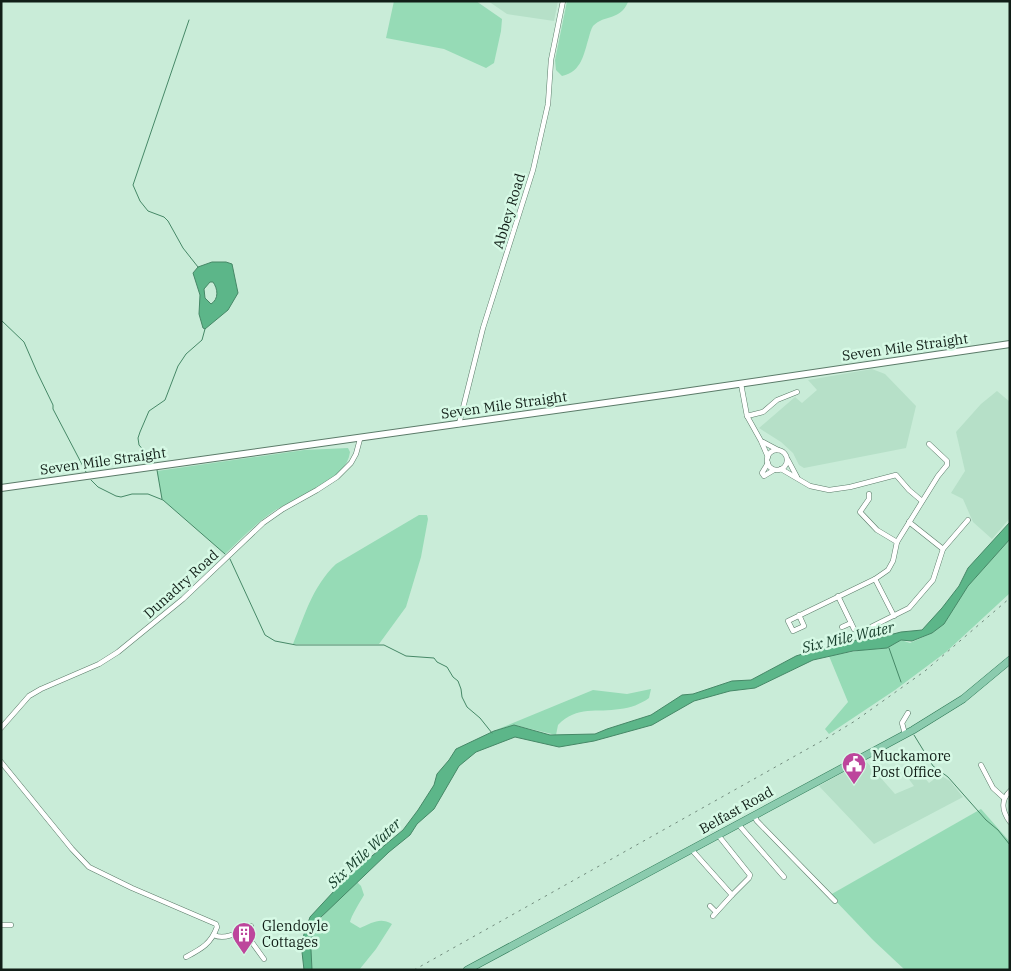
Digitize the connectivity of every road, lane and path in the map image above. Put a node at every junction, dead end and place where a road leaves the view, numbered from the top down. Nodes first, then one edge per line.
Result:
1 (563, 1) edge
2 (1010, 344) edge
3 (741, 384) junction
4 (797, 392) dead end
5 (747, 416) junction
6 (459, 424) junction
7 (360, 438) junction
8 (761, 441) junction
9 (929, 444) dead end
10 (778, 450) junction
11 (768, 457) junction
12 (788, 460) junction
13 (768, 463) junction
14 (774, 470) junction
15 (781, 470) junction
16 (800, 480) junction
17 (1, 488) edge
18 (869, 494) dead end
19 (922, 500) junction
20 (968, 520) dead end
21 (910, 522) junction
22 (897, 542) junction
23 (943, 549) junction
24 (875, 579) junction
25 (838, 596) junction
26 (799, 615) dead end
27 (894, 616) junction
28 (851, 623) junction
29 (842, 627) dead end
30 (871, 627) dead end
31 (854, 629) dead end
32 (1010, 660) edge
33 (908, 713) dead end
34 (1, 728) edge
35 (905, 734) junction
36 (1, 762) edge
37 (982, 764) dead end
38 (1010, 791) edge
39 (1004, 798) junction
40 (754, 816) junction
41 (1010, 822) edge
42 (738, 824) junction
43 (718, 835) junction
44 (691, 849) junction
45 (784, 877) dead end
46 (732, 895) junction
47 (835, 902) dead end
48 (710, 906) dead end
49 (1, 925) edge
50 (11, 926) dead end
51 (251, 926) dead end
52 (243, 930) junction
53 (214, 935) junction
54 (186, 957) dead end
55 (264, 959) dead end
56 (467, 970) edge

1 - 6 street, Abbey Road
2 - 3 main road, Seven Mile Straight
3 - 5 street
3 - 6 main road, Seven Mile Straight
4 - 5 street
5 - 8 street
6 - 7 main road, Seven Mile Straight
7 - 17 main road, Seven Mile Straight
7 - 34 street, Dunadry Road
8 - 10 street
8 - 11 street
9 - 19 street
10 - 11 street
10 - 12 street
11 - 13 street
12 - 15 street
12 - 16 street
13 - 14 street
13 - 14 street
14 - 15 street
15 - 16 street
16 - 19 street
18 - 22 street
19 - 21 street
20 - 23 street
21 - 22 street
21 - 23 street
22 - 24 street
23 - 27 street
24 - 25 street
24 - 27 street
25 - 26 street
25 - 28 street
27 - 30 street
28 - 29 street
28 - 31 street
32 - 35 main road, Belfast Road
33 - 35 street
35 - 40 main road, Belfast Road
36 - 53 street
37 - 39 street
38 - 39 street
39 - 41 street
40 - 42 main road, Belfast Road
40 - 47 street
42 - 43 main road, Belfast Road
42 - 45 street
43 - 44 main road, Belfast Road
43 - 46 street
44 - 46 street
44 - 56 main road, Belfast Road
46 - 48 street
49 - 50 street
51 - 52 street
52 - 53 street
52 - 55 street
53 - 54 street

